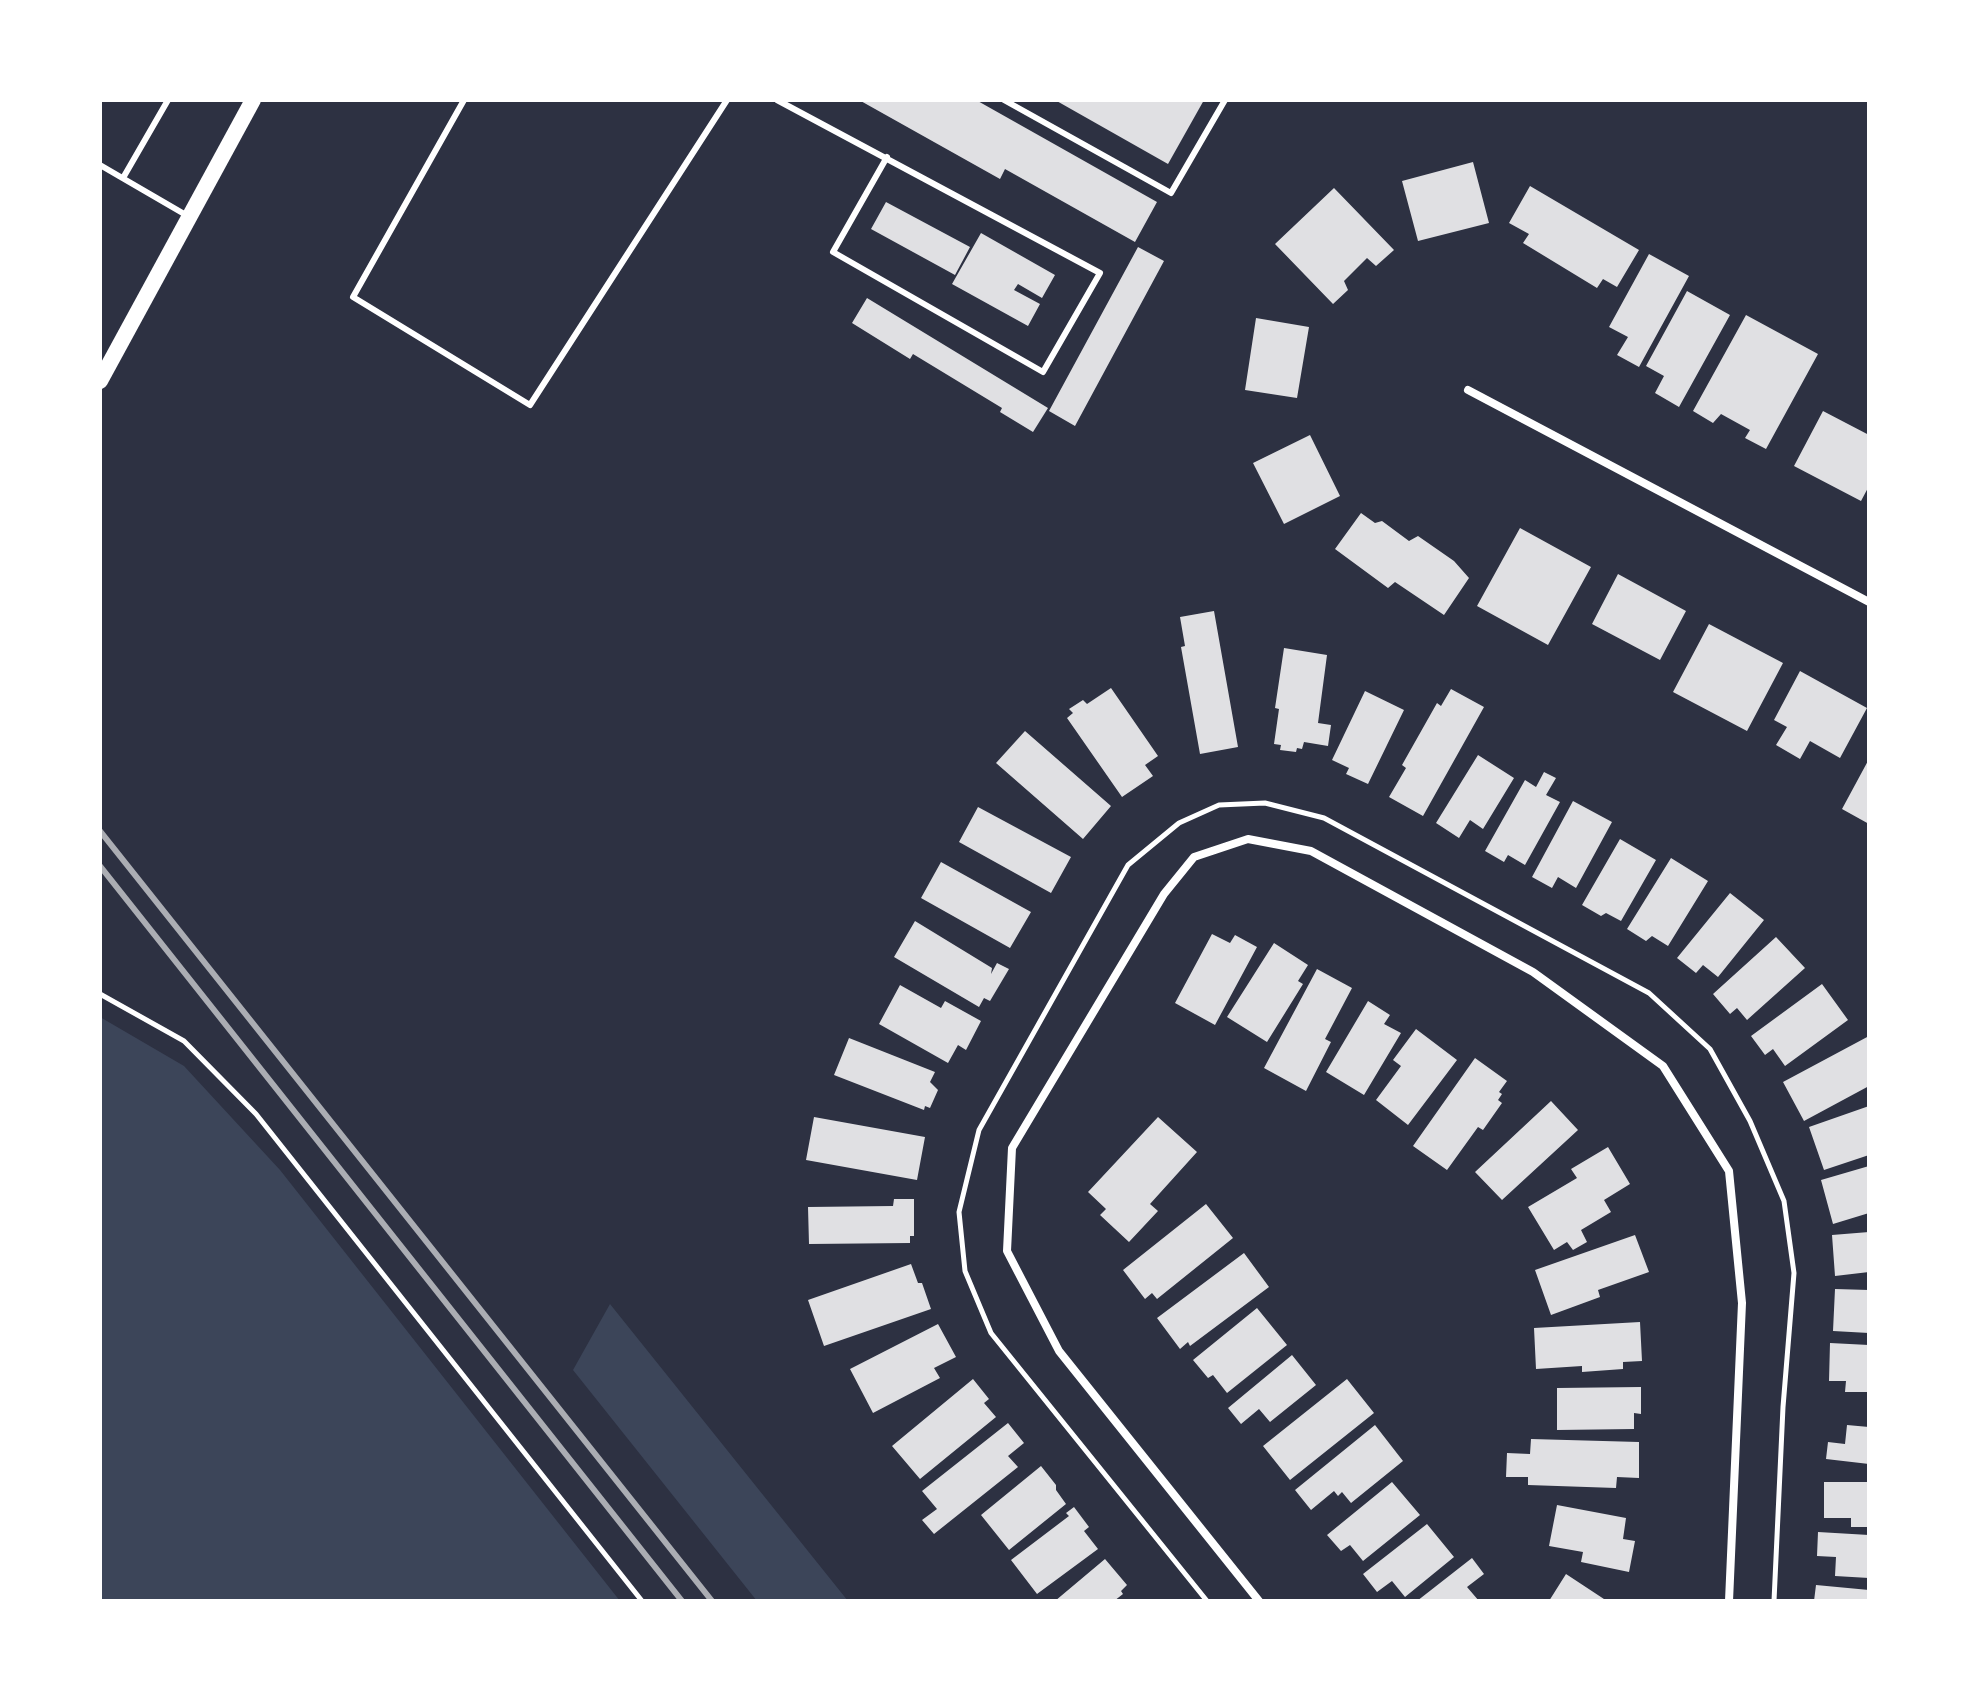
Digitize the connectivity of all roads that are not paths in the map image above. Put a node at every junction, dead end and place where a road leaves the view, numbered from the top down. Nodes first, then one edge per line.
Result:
1 (168, 100) edge
2 (253, 100) edge
3 (464, 100) edge
4 (727, 100) edge
5 (777, 100) edge
6 (1004, 100) edge
7 (1225, 100) edge
8 (887, 157) junction
9 (100, 165) edge
10 (123, 178) junction
11 (189, 217) junction
12 (100, 381) edge
13 (1468, 390) dead end
14 (1869, 602) edge
15 (1259, 1601) edge
16 (1729, 1601) edge

1 - 10 lane
2 - 11 main road
3 - 4 lane
5 - 8 lane
6 - 7 lane
8 - 8 lane
9 - 10 lane
10 - 11 lane
11 - 12 main road
13 - 14 street
15 - 16 street

